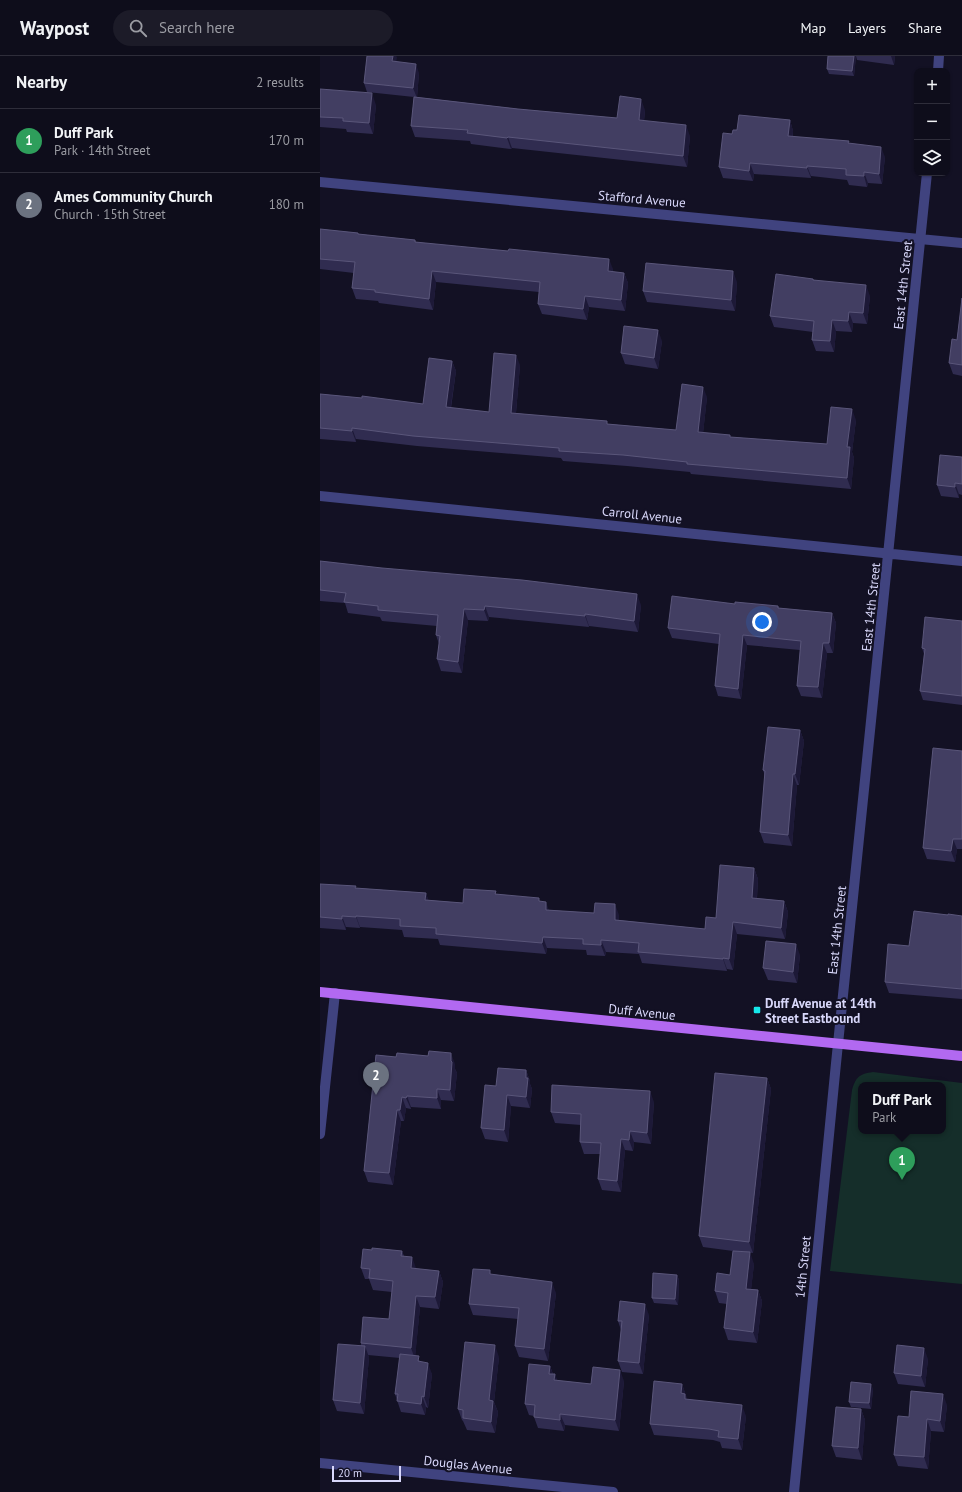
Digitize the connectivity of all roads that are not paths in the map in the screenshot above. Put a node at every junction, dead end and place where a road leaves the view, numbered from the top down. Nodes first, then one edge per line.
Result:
1 (939, 56) edge
2 (938, 68) edge
3 (928, 176) edge
4 (320, 182) edge
5 (921, 239) junction
6 (962, 243) edge
7 (320, 496) edge
8 (890, 554) junction
9 (962, 561) edge
10 (320, 992) edge
11 (335, 993) junction
12 (838, 1044) junction
13 (962, 1056) edge
14 (320, 1134) edge
15 (320, 1463) edge
16 (613, 1492) edge
17 (794, 1492) edge

1 - 2 street
3 - 5 street, East 14th Street
4 - 5 street, Stafford Avenue
5 - 6 street, Stafford Avenue
5 - 8 street, East 14th Street
7 - 8 street, Carroll Avenue
8 - 9 street, Carroll Avenue
8 - 12 street, East 14th Street
10 - 11 main road, Duff Avenue
11 - 12 main road, Duff Avenue
11 - 14 street
12 - 13 main road, Duff Avenue
12 - 17 street, 14th Street
15 - 16 street, Douglas Avenue

